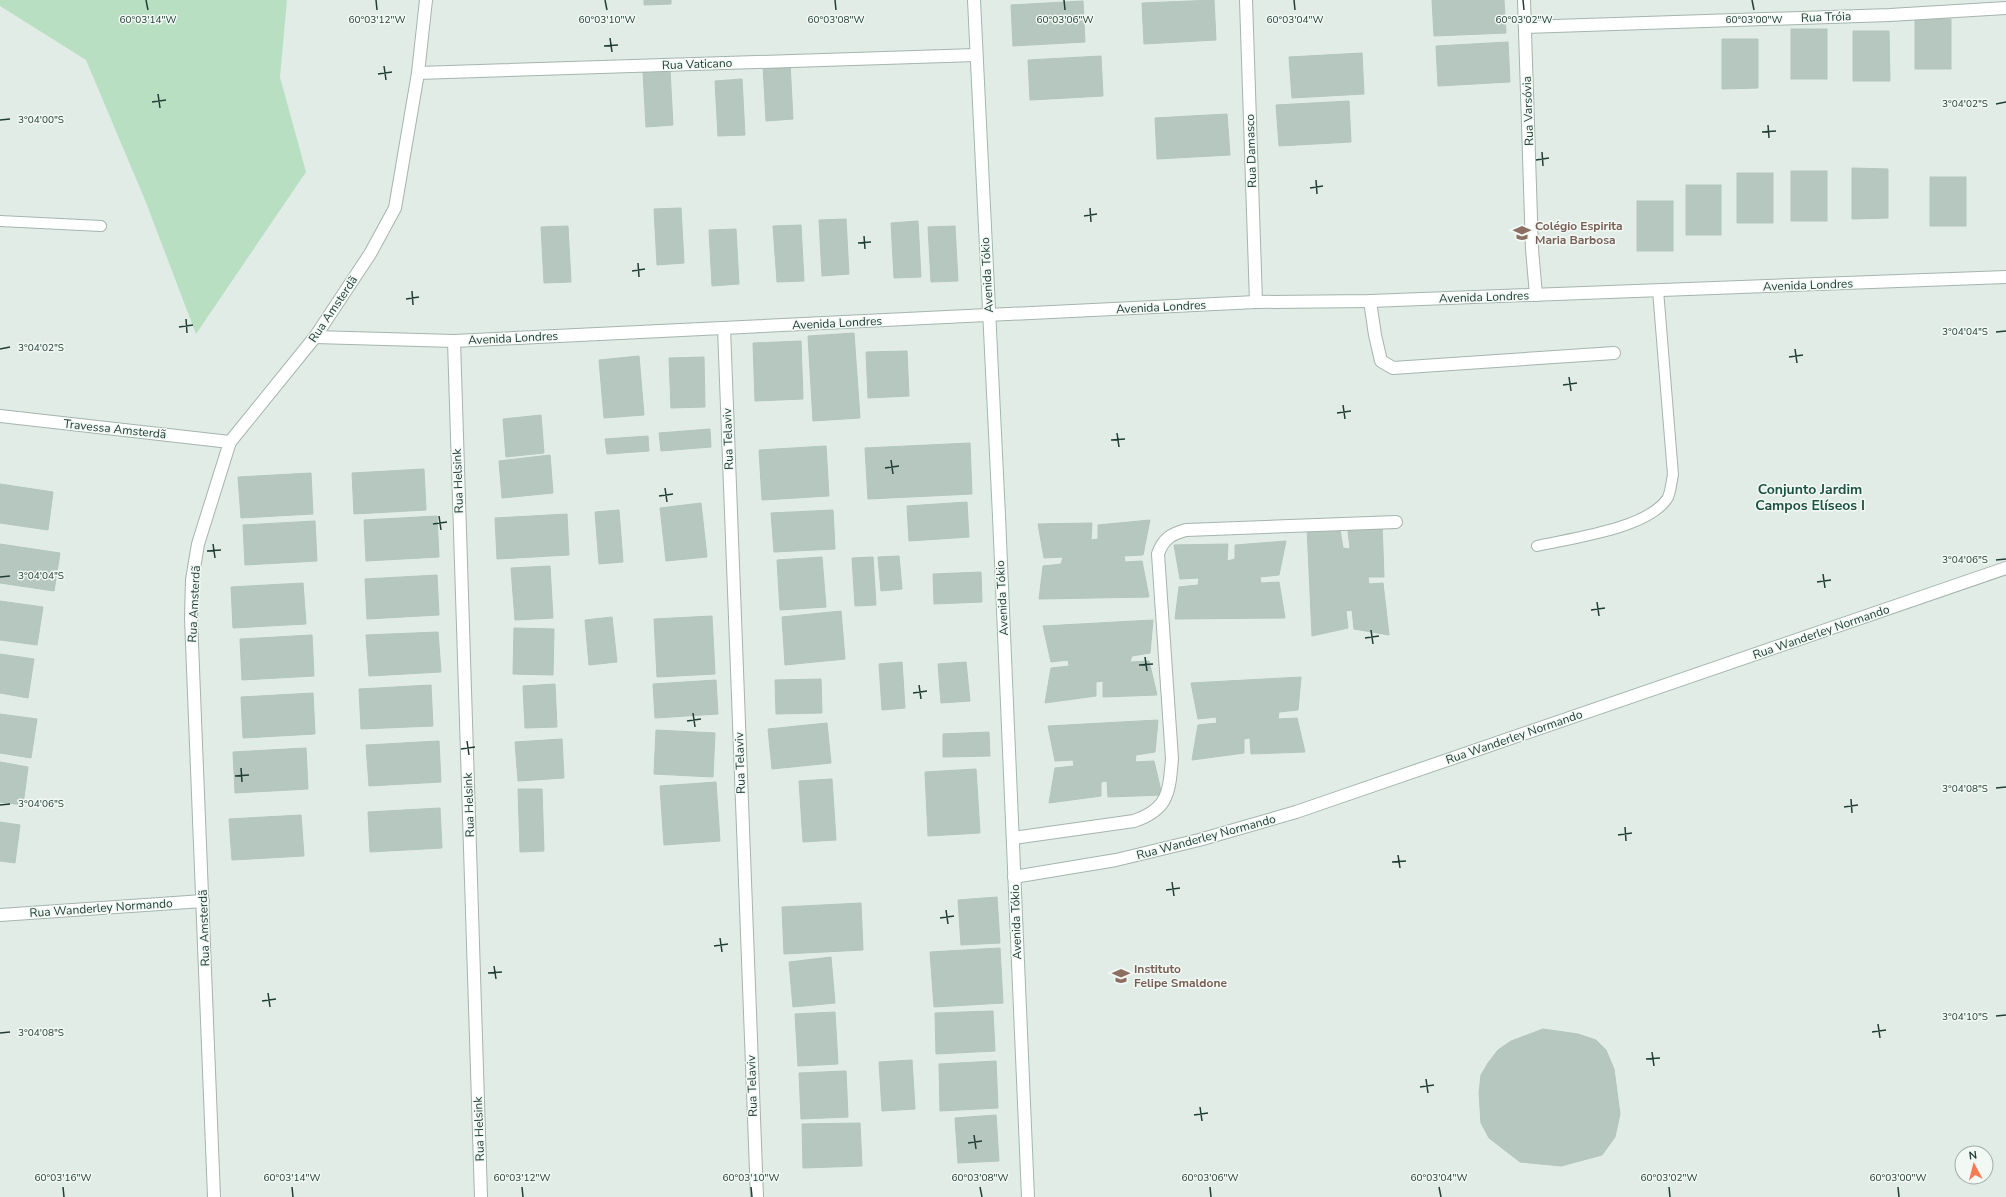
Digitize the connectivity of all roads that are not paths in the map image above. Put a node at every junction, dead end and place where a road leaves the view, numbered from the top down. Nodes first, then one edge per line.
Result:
1 (426, 0) edge
2 (974, 0) edge
3 (1246, 0) edge
4 (1524, 0) edge
5 (2006, 8) edge
6 (1525, 27) junction
7 (976, 55) junction
8 (418, 73) junction
9 (0, 221) edge
10 (101, 226) dead end
11 (2006, 277) edge
12 (1658, 290) junction
13 (1536, 295) junction
14 (1256, 302) junction
15 (1370, 302) junction
16 (989, 316) junction
17 (724, 328) junction
18 (315, 337) junction
19 (454, 341) junction
20 (1614, 353) dead end
21 (0, 416) edge
22 (230, 442) junction
23 (1396, 522) dead end
24 (1537, 546) dead end
25 (2006, 568) edge
26 (1013, 838) junction
27 (1014, 877) junction
28 (203, 901) junction
29 (0, 915) edge
30 (214, 1197) edge
31 (480, 1197) edge
32 (757, 1197) edge
33 (1028, 1197) edge

1 - 8 street, Rua Amsterdã
2 - 7 street, Avenida Tókio
3 - 14 street, Rua Damasco
4 - 6 street, Rua Varsóvia
5 - 6 street, Rua Tróia
6 - 13 street, Rua Varsóvia
7 - 8 street, Rua Vaticano
7 - 16 street, Avenida Tókio
8 - 18 street, Rua Amsterdã
9 - 10 lane
11 - 12 street, Avenida Londres
12 - 13 street, Avenida Londres
12 - 24 lane
13 - 15 street, Avenida Londres
14 - 15 street, Avenida Londres
14 - 16 street, Avenida Londres
15 - 20 street
16 - 17 street, Avenida Londres
16 - 26 street, Avenida Tókio
17 - 19 street, Avenida Londres
17 - 32 street, Rua Telaviv
18 - 19 street, Avenida Londres
18 - 22 street, Rua Amsterdã
19 - 31 street, Rua Helsink
21 - 22 street, Travessa Amsterdã
22 - 28 street, Rua Amsterdã
23 - 26 street
25 - 27 street, Rua Wanderley Normando
26 - 27 street, Avenida Tókio
27 - 33 street, Avenida Tókio
28 - 29 street, Rua Wanderley Normando
28 - 30 street, Rua Amsterdã

